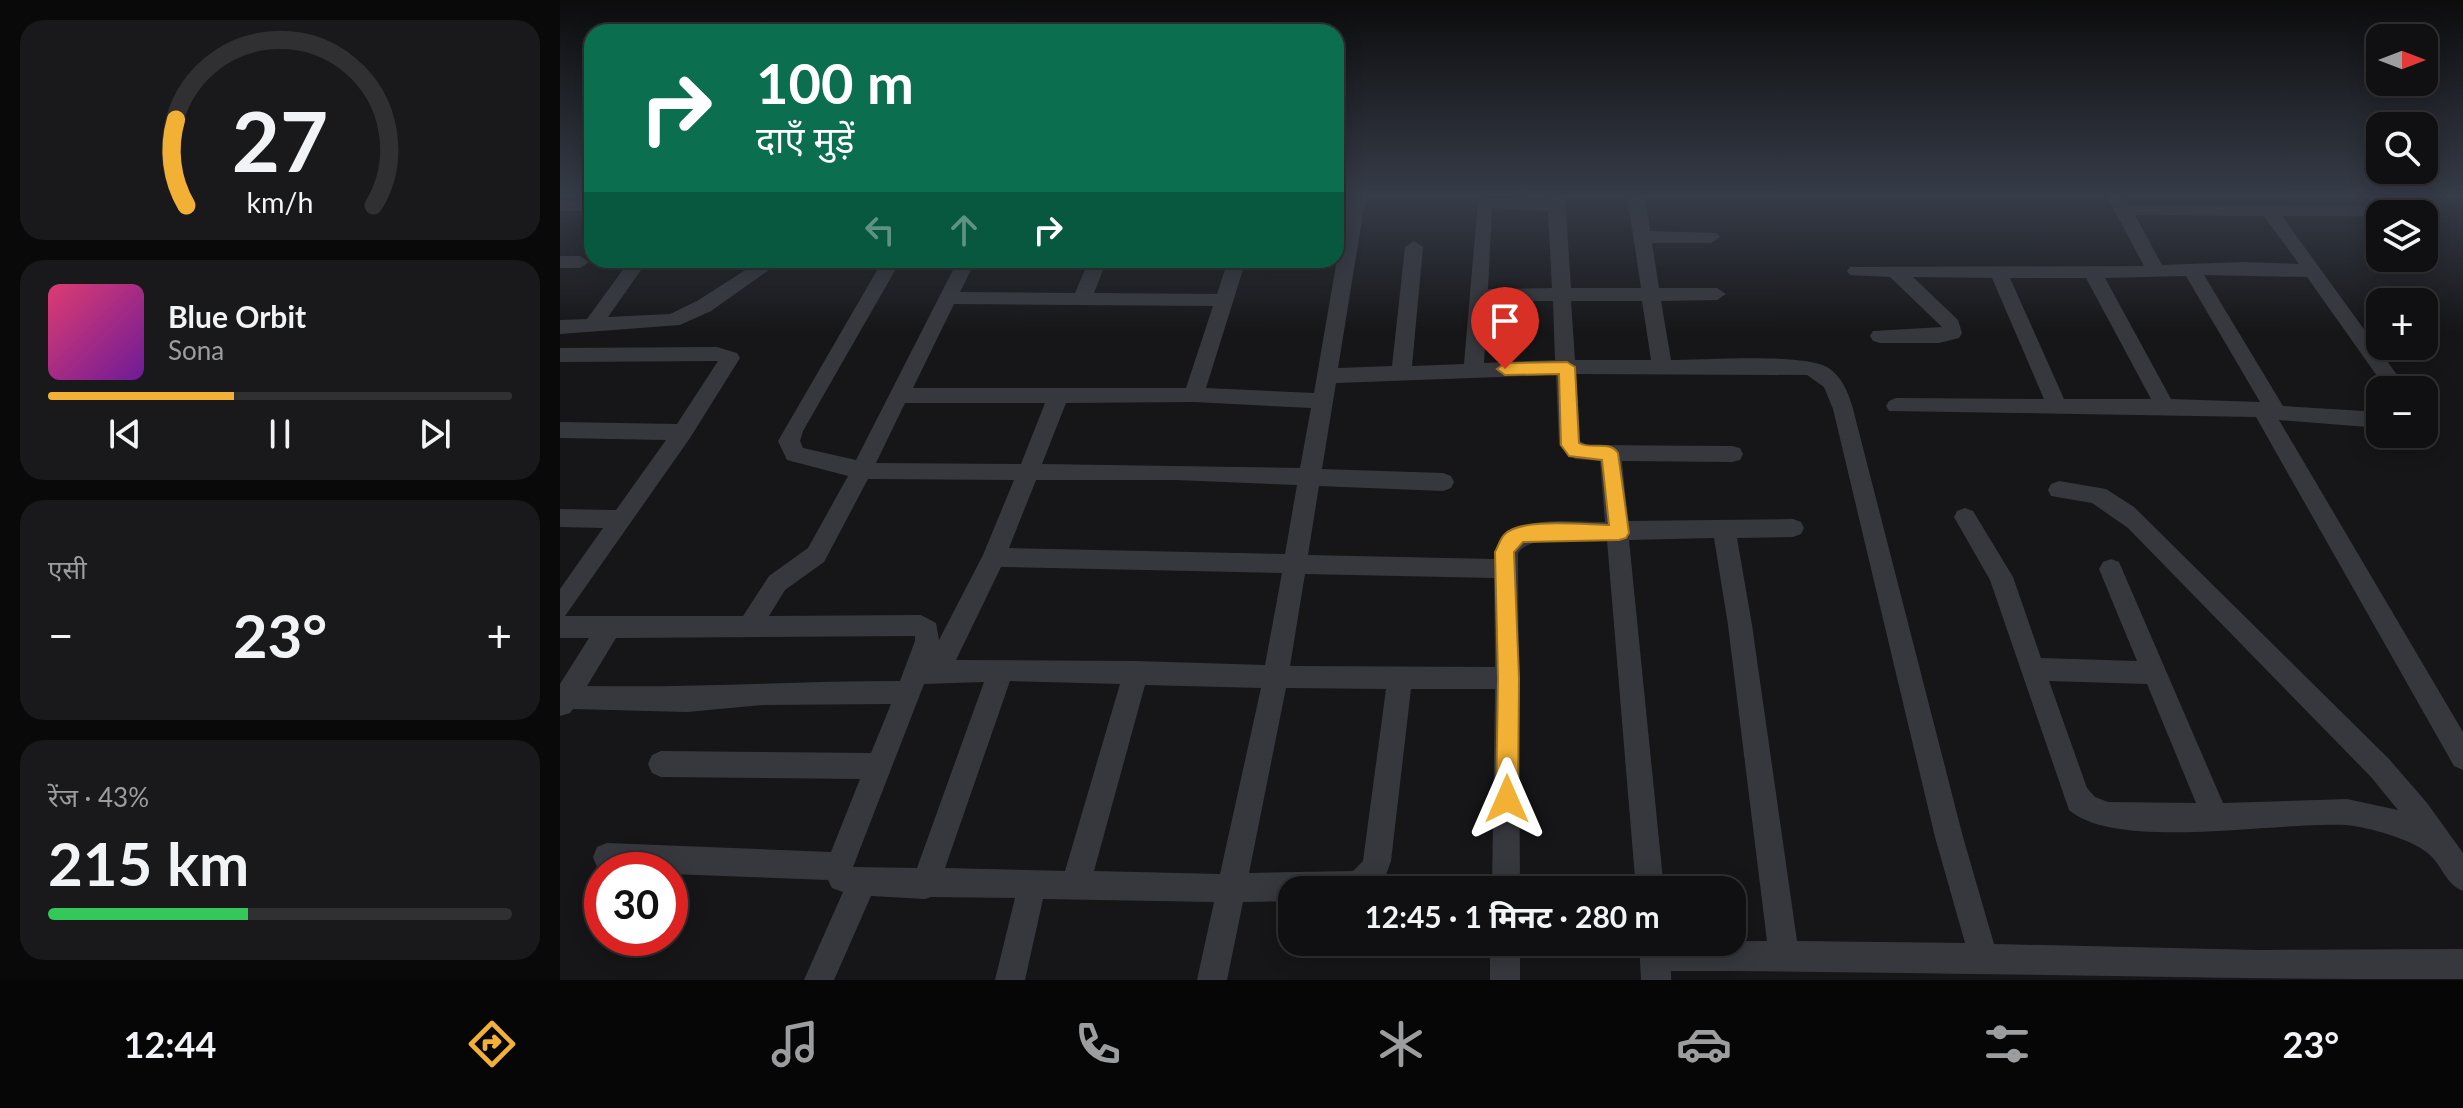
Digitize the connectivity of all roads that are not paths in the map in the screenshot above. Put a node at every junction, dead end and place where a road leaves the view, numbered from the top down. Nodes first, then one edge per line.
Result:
1 (1482, 241) edge
2 (1559, 241) edge
3 (1642, 241) edge
4 (2140, 241) edge
5 (2291, 241) edge
6 (1414, 247) dead end
7 (560, 262) edge
8 (580, 262) dead end
9 (633, 268) edge
10 (762, 268) edge
11 (887, 268) edge
12 (963, 268) edge
13 (1095, 268) edge
14 (1235, 268) edge
15 (1339, 268) edge
16 (2191, 269) junction
17 (1856, 271) dead end
18 (1895, 271) junction
19 (1998, 271) junction
20 (2092, 271) junction
21 (2156, 271) junction
22 (2313, 271) junction
23 (1562, 293) junction
24 (1650, 293) junction
25 (1717, 294) dead end
26 (1480, 295) junction
27 (948, 298) junction
28 (1082, 298) junction
29 (1225, 300) junction
30 (593, 325) junction
31 (560, 327) edge
32 (1880, 336) dead end
33 (560, 355) edge
34 (1567, 367) junction
35 (1662, 368) junction
36 (1474, 370) junction
37 (1402, 371) junction
38 (1326, 376) junction
39 (2388, 376) edge
40 (1194, 395) junction
41 (899, 396) junction
42 (1058, 397) junction
43 (1322, 401) junction
44 (1896, 406) dead end
45 (2057, 406) junction
46 (2165, 407) junction
47 (2269, 410) junction
48 (2366, 419) edge
49 (560, 430) edge
50 (683, 432) junction
51 (1610, 453) junction
52 (1732, 454) dead end
53 (863, 471) junction
54 (1028, 474) junction
55 (1309, 478) junction
56 (1443, 482) dead end
57 (2059, 490) dead end
58 (1965, 517) dead end
59 (560, 518) edge
60 (621, 519) junction
61 (1793, 528) dead end
62 (1724, 530) junction
63 (1619, 533) junction
64 (994, 557) junction
65 (1295, 564) junction
66 (1505, 569) junction
67 (2111, 569) dead end
68 (560, 608) edge
69 (750, 626) junction
70 (560, 627) edge
71 (609, 628) junction
72 (2032, 669) junction
73 (1001, 670) junction
74 (1136, 672) junction
75 (2153, 673) junction
76 (1276, 677) junction
77 (1400, 677) junction
78 (1508, 678) junction
79 (921, 679) junction
80 (563, 701) edge
81 (2463, 756) edge
82 (661, 764) dead end
83 (878, 766) junction
84 (2215, 817) junction
85 (2440, 844) junction
86 (688, 863) edge
87 (850, 874) junction
88 (1506, 876) edge
89 (1649, 876) edge
90 (2463, 877) edge
91 (925, 885) junction
92 (1032, 886) junction
93 (1075, 887) junction
94 (1230, 888) junction
95 (1505, 956) edge
96 (1784, 958) junction
97 (1655, 959) edge
98 (1984, 959) junction
99 (2463, 964) edge
100 (819, 980) edge
101 (1010, 980) edge
102 (1212, 980) edge
103 (1505, 980) edge

1 - 26 street
2 - 23 street
3 - 24 street
4 - 21 street
5 - 22 street
6 - 37 street
7 - 8 street
9 - 30 street
10 - 30 street
11 - 53 street
12 - 27 street
13 - 28 street
14 - 29 street
15 - 38 street
16 - 21 street
16 - 22 street
16 - 47 street
17 - 18 street
18 - 19 street
18 - 32 street
19 - 20 street
19 - 45 street
20 - 21 street
20 - 46 street
22 - 39 street
23 - 24 street
23 - 26 street
23 - 34 street
24 - 25 street
24 - 35 street
26 - 36 street
27 - 28 street
27 - 41 street
28 - 29 street
29 - 40 street
30 - 31 street
33 - 50 street
34 - 35 street
34 - 36 street
34 - 51 street
35 - 98 street
36 - 37 street
37 - 38 street
38 - 43 street
40 - 42 street
40 - 43 street
41 - 42 street
41 - 53 street
42 - 54 street
43 - 55 street
44 - 45 street
45 - 46 street
46 - 47 street
47 - 48 street
47 - 81 street
49 - 50 street
50 - 60 street
51 - 52 street
51 - 63 street
53 - 54 street
53 - 69 street
54 - 55 street
54 - 64 street
55 - 56 street
55 - 65 street
57 - 85 street
58 - 72 street
59 - 60 street
60 - 68 street
61 - 62 street
62 - 63 street
62 - 96 street
63 - 66 street
63 - 89 street
64 - 65 street
64 - 79 street
65 - 66 street
65 - 76 street
66 - 78 street
67 - 75 street
69 - 71 street
69 - 79 street
70 - 71 street
71 - 80 street
72 - 75 street
72 - 84 street
73 - 74 street
73 - 79 street
73 - 91 street
74 - 76 street
74 - 93 street
75 - 84 street
76 - 77 street
76 - 94 street
77 - 78 street
77 - 94 street
78 - 88 street
79 - 80 street
79 - 83 street
82 - 83 street
83 - 87 street
84 - 85 street
85 - 90 street
86 - 87 street
87 - 91 street
87 - 100 street
91 - 92 street
92 - 93 street
92 - 101 street
93 - 94 street
94 - 102 street
95 - 103 street
96 - 97 street
96 - 98 street
98 - 99 street

